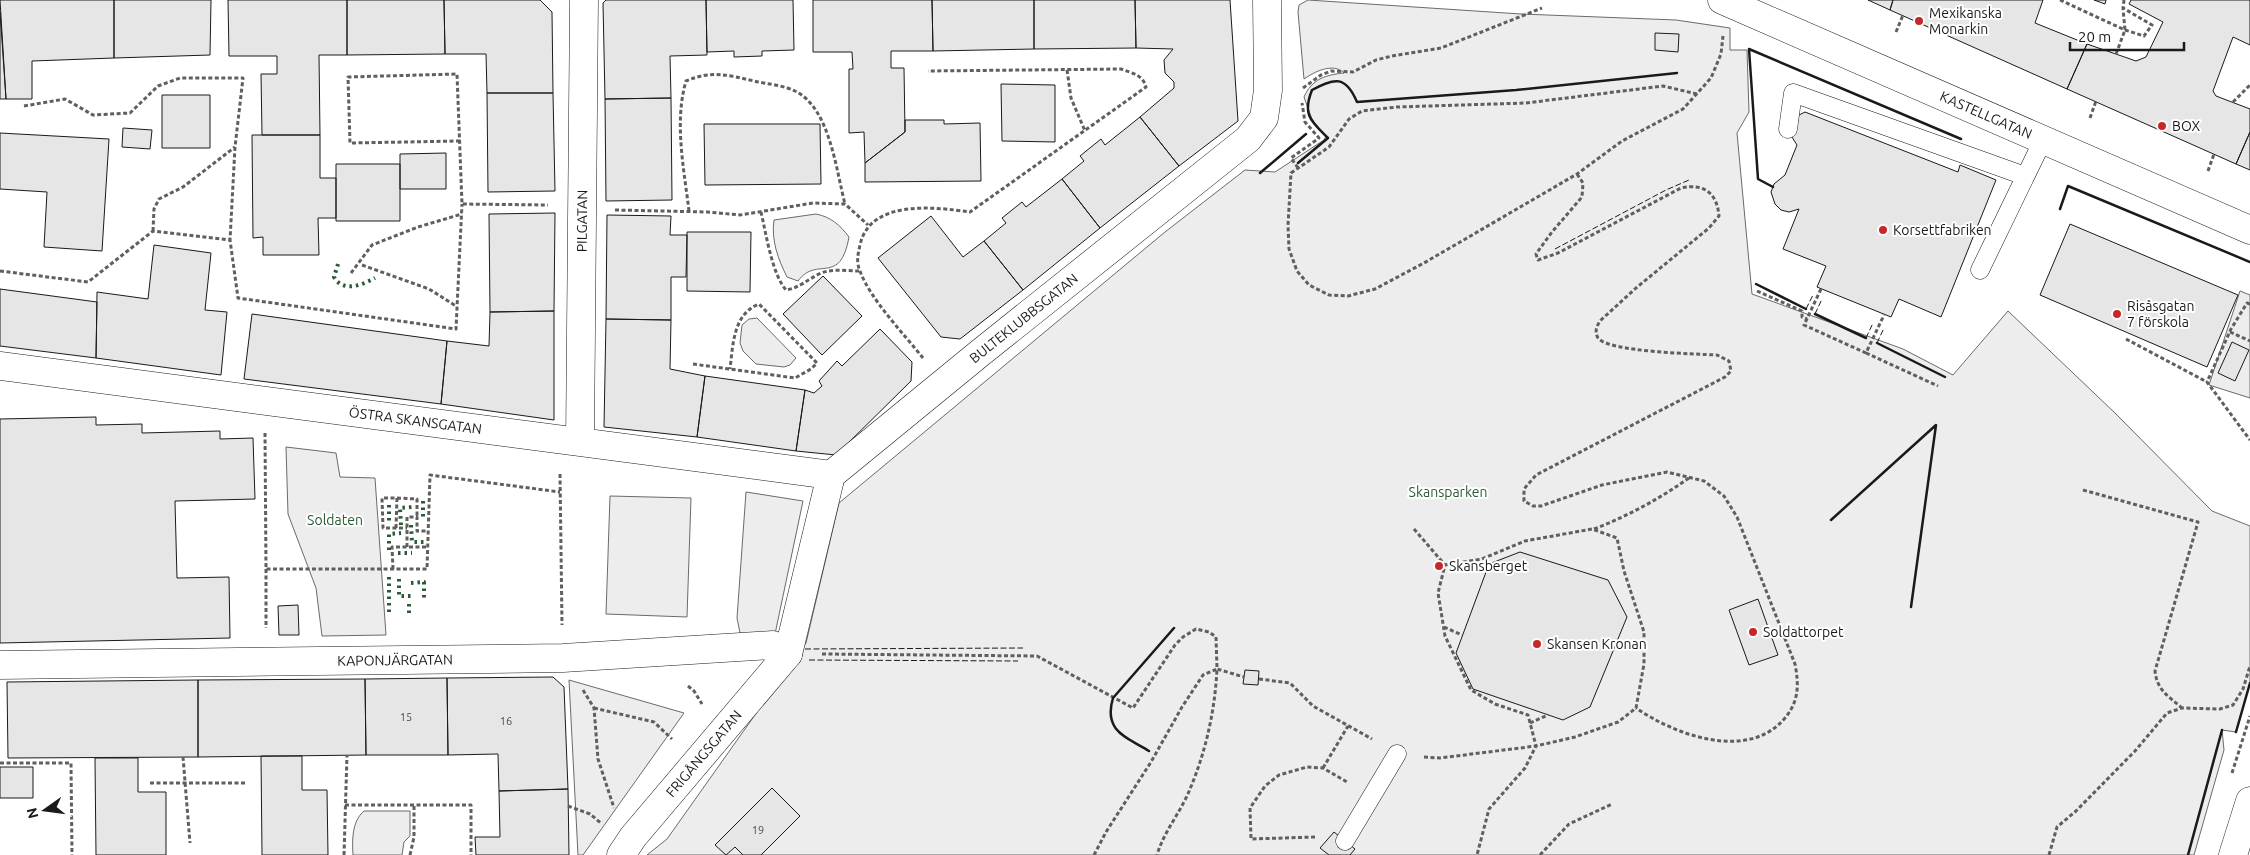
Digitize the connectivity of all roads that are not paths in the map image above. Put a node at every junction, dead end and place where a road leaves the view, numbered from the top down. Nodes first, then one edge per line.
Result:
1 (584, 0) edge
2 (1267, 0) edge
3 (1722, 0) edge
4 (1788, 130) dead end
5 (2043, 140) junction
6 (2025, 176) junction
7 (2250, 230) edge
8 (1980, 270) dead end
9 (0, 366) edge
10 (580, 442) junction
11 (831, 475) junction
12 (788, 654) junction
13 (0, 665) edge
14 (1397, 754) road end
15 (2250, 801) edge
16 (1346, 841) dead end
17 (621, 855) edge
18 (2233, 855) edge

1 - 10 street, PILGATAN
2 - 11 street, BULTEKLUBBSGATAN
3 - 5 street, KASTELLGATAN
4 - 6 lane
5 - 6 lane
5 - 7 street, KASTELLGATAN
6 - 8 lane
9 - 10 street, ÖSTRA SKANSGATAN
10 - 11 street, ÖSTRA SKANSGATAN
11 - 12 street
12 - 13 street, KAPONJÄRGATAN
12 - 17 street, FRIGÅNGSGATAN
14 - 16 lane
15 - 18 street

